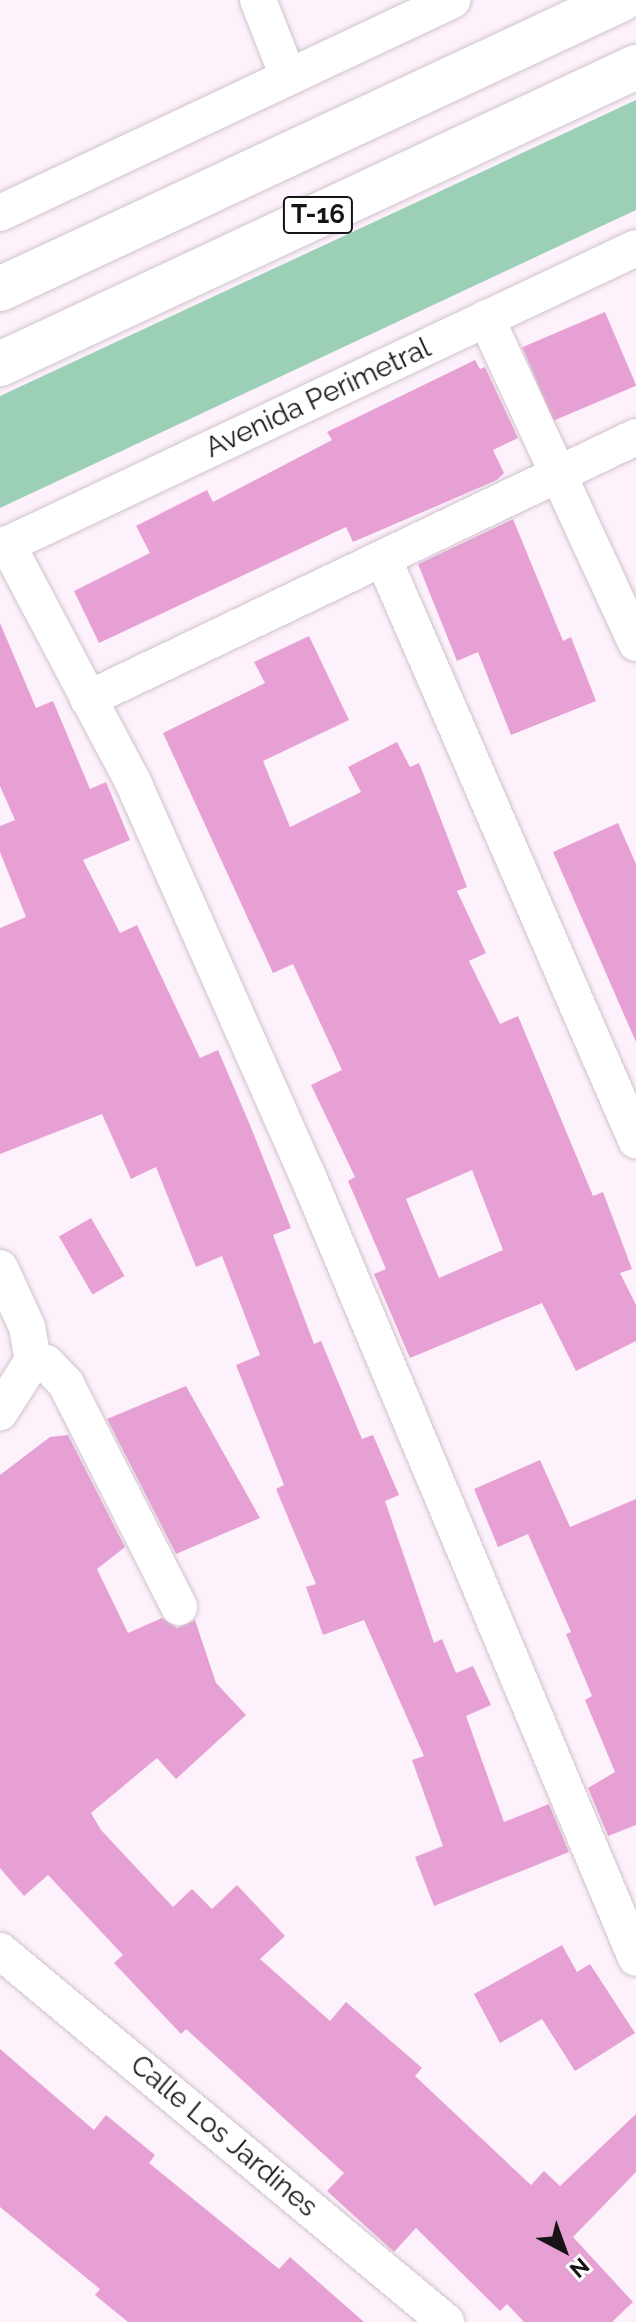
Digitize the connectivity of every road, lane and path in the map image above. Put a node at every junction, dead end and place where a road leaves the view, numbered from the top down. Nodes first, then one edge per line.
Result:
1 (258, 0) edge
2 (452, 0) edge
3 (620, 0) edge
4 (636, 67) edge
5 (288, 76) junction
6 (0, 213) edge
7 (636, 248) edge
8 (0, 289) edge
9 (486, 318) junction
10 (0, 364) edge
11 (636, 437) edge
12 (558, 474) junction
13 (3, 546) edge
14 (383, 558) junction
15 (636, 643) edge
16 (88, 699) junction
17 (636, 1140) edge
18 (0, 1268) edge
19 (33, 1360) junction
20 (0, 1412) edge
21 (179, 1607) dead end
22 (0, 1951) edge
23 (636, 1958) edge
24 (446, 2322) edge

1 - 5 street
2 - 5 street
3 - 8 highway, T-16
4 - 10 highway, T-16
5 - 6 street
7 - 9 street, Avenida Perimetral
9 - 12 street
9 - 13 street, Avenida Perimetral
11 - 12 street
12 - 14 street
12 - 15 street
13 - 16 street
14 - 16 street
14 - 17 street
16 - 23 street
18 - 19 street
19 - 20 street
19 - 21 street
22 - 24 street, Calle Los Jardines

